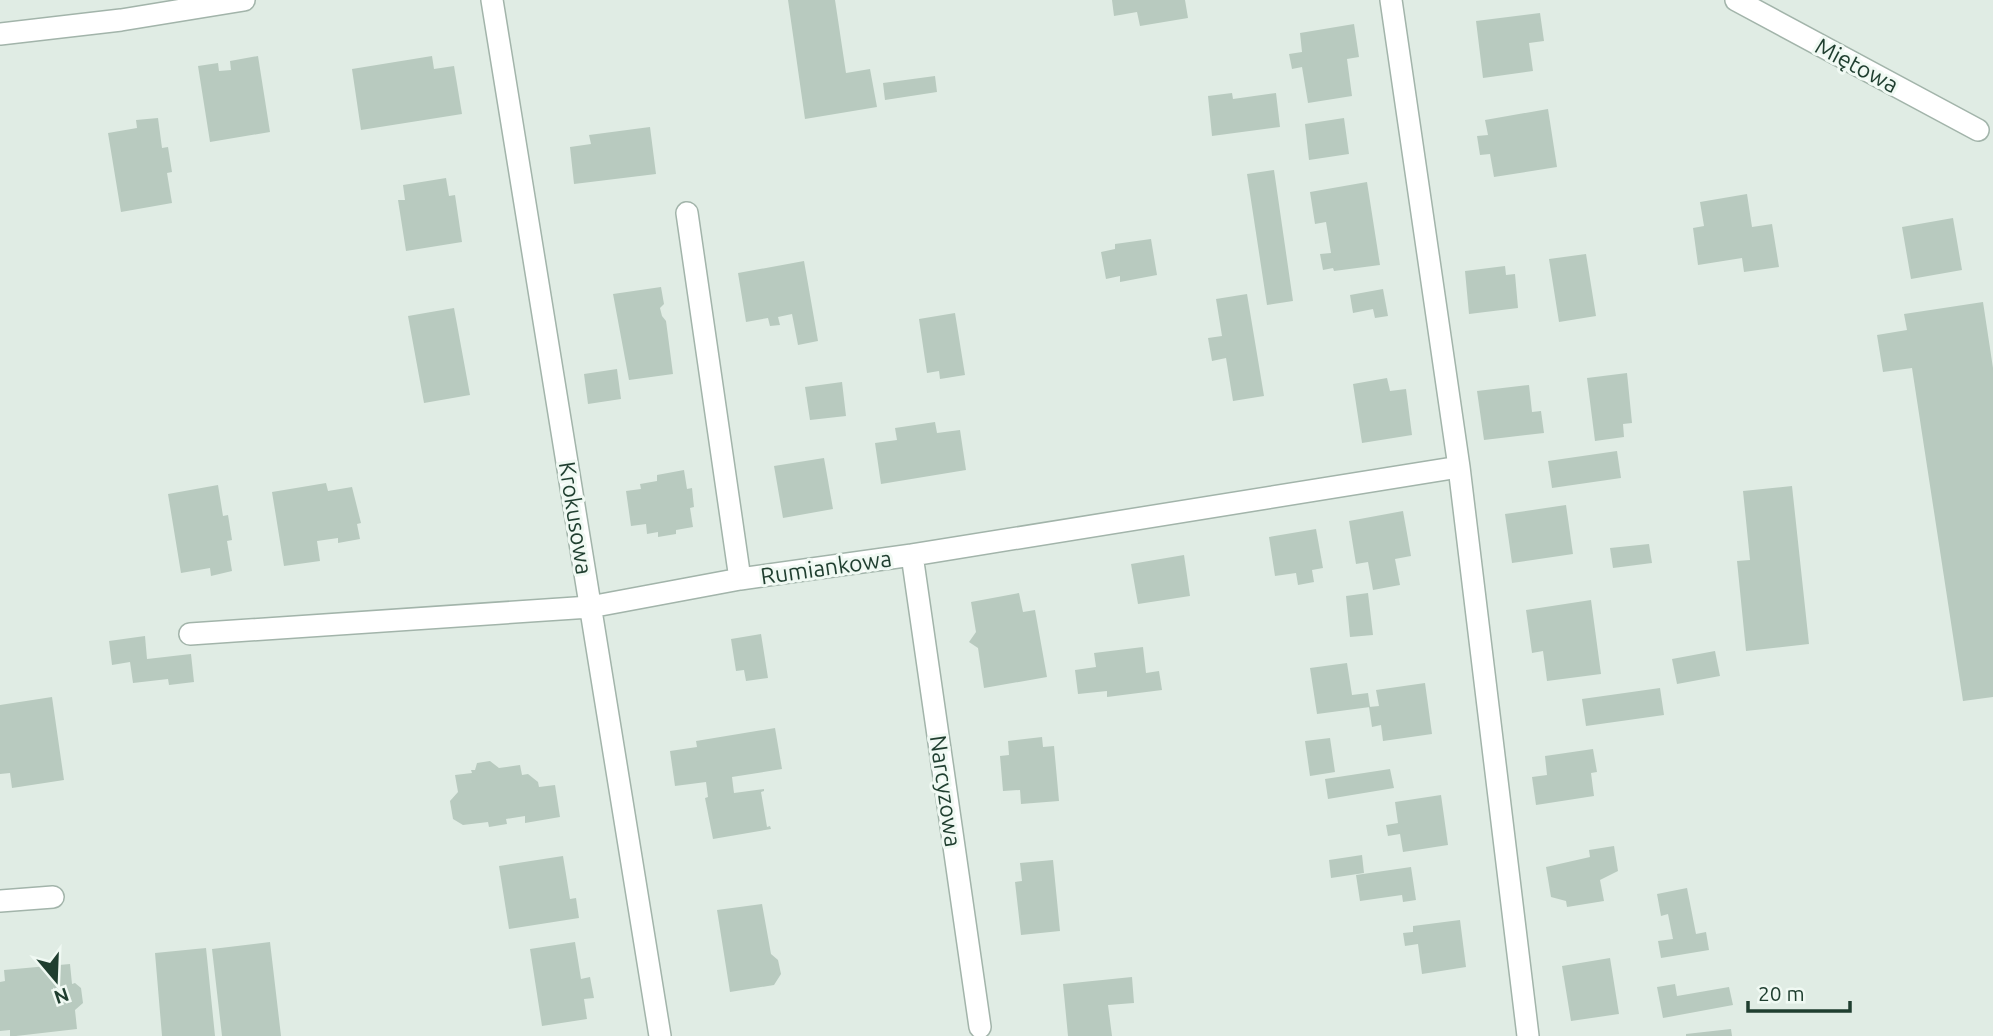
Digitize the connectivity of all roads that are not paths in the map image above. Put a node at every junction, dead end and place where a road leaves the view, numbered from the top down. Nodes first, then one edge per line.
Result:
1 (244, 0) edge
2 (492, 0) edge
3 (1391, 0) edge
4 (1736, 0) edge
5 (0, 34) edge
6 (1978, 130) dead end
7 (687, 213) dead end
8 (1459, 467) junction
9 (912, 555) junction
10 (740, 579) junction
11 (590, 607) junction
12 (190, 635) dead end
13 (52, 897) dead end
14 (0, 901) edge
15 (981, 1027) dead end
16 (660, 1036) edge
17 (1528, 1036) edge

1 - 5 street
2 - 11 street, Krokusowa
3 - 8 street
4 - 6 street, Miętowa
7 - 10 street
8 - 9 street, Rumiankowa
8 - 17 street
9 - 10 street, Rumiankowa
9 - 15 street, Narcyzowa
10 - 11 street, Rumiankowa
11 - 12 street, Rumiankowa
11 - 16 street, Krokusowa
13 - 14 street

